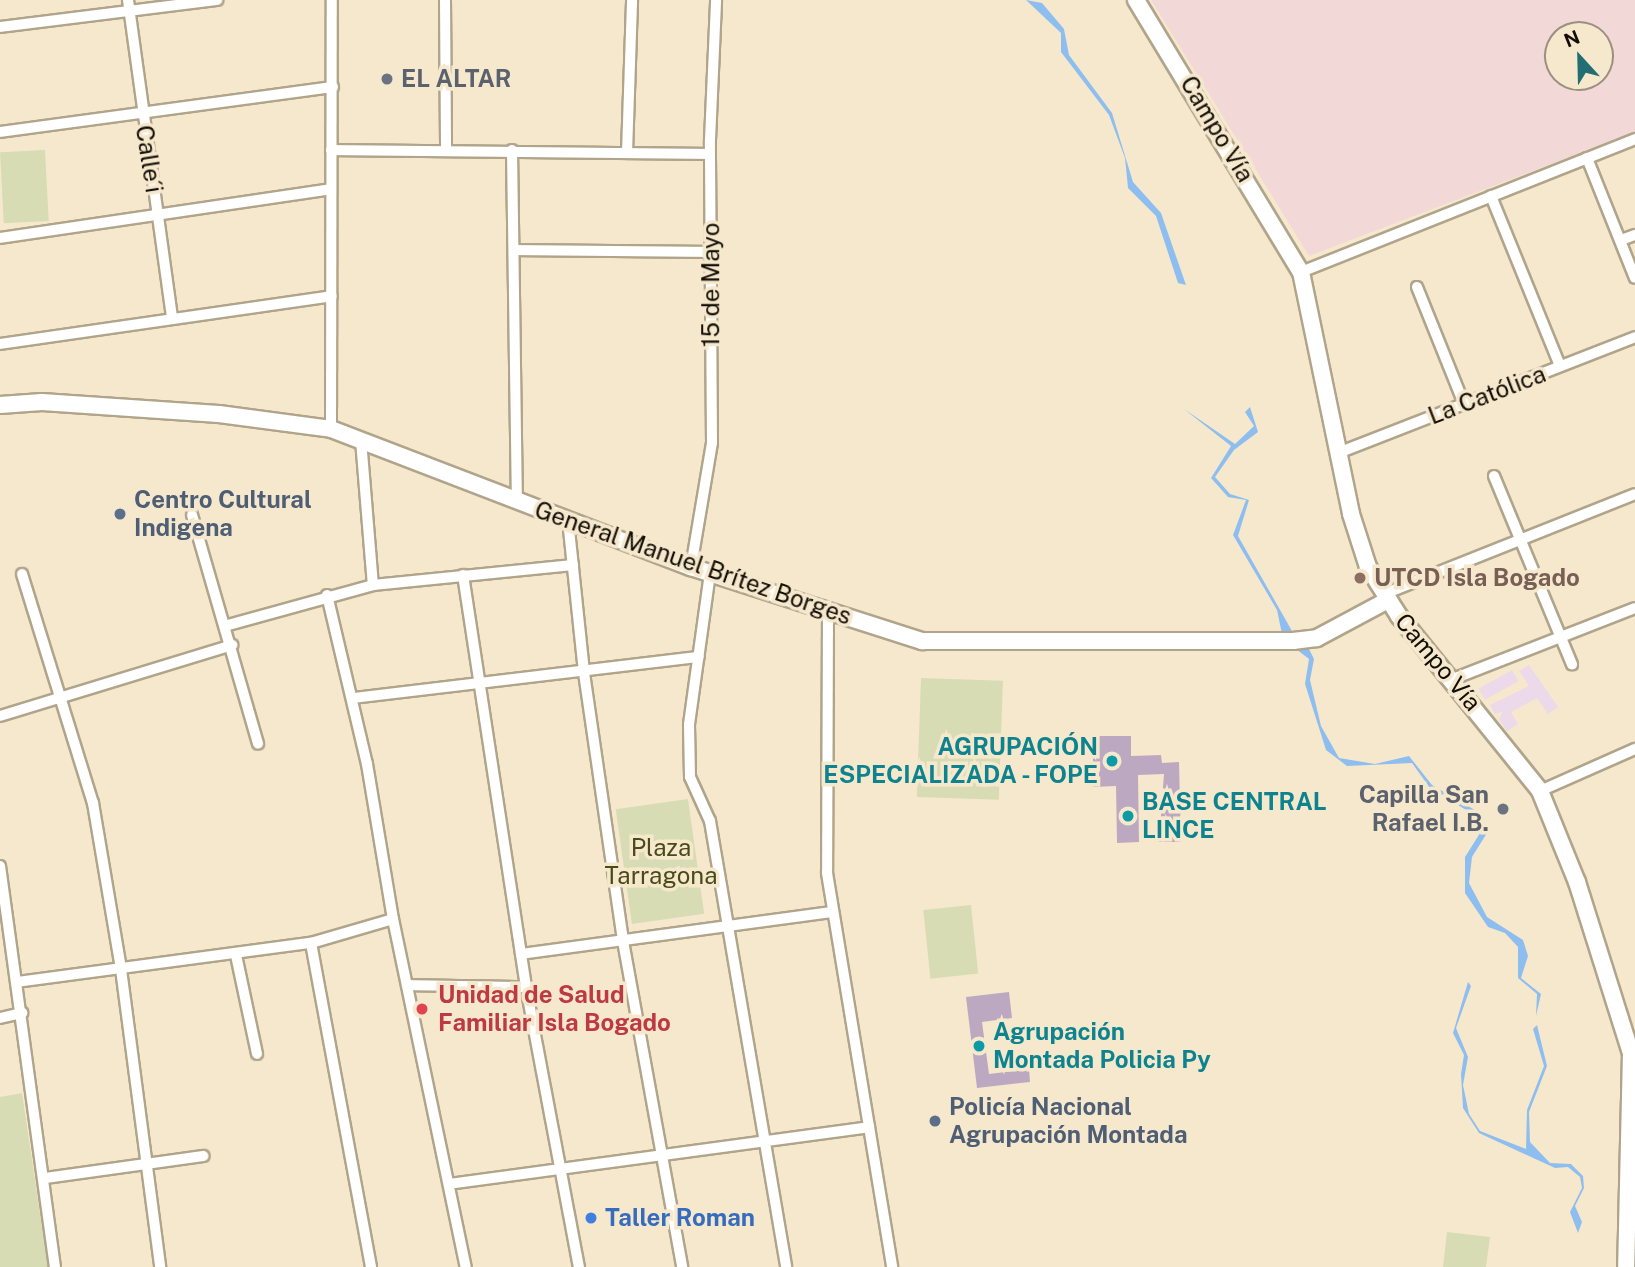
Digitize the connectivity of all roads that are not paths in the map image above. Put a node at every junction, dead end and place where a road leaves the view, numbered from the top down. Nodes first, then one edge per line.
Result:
1 (128, 0) edge
2 (217, 0) edge
3 (332, 0) edge
4 (445, 0) edge
5 (632, 0) edge
6 (716, 0) edge
7 (1136, 0) edge
8 (130, 13) junction
9 (0, 27) edge
10 (333, 87) junction
11 (141, 111) junction
12 (0, 132) edge
13 (1635, 139) edge
14 (446, 148) junction
15 (331, 150) junction
16 (512, 150) junction
17 (627, 153) junction
18 (710, 154) junction
19 (1587, 158) junction
20 (330, 189) junction
21 (1491, 197) junction
22 (158, 218) junction
23 (1635, 235) edge
24 (0, 238) edge
25 (1620, 240) junction
26 (514, 250) junction
27 (711, 252) junction
28 (1301, 272) junction
29 (1635, 278) edge
30 (1417, 287) dead end
31 (331, 296) junction
32 (173, 317) junction
33 (1635, 337) edge
34 (0, 344) edge
35 (1560, 366) junction
36 (1464, 404) junction
37 (0, 405) edge
38 (331, 429) junction
39 (361, 440) junction
40 (1338, 453) junction
41 (1494, 476) dead end
42 (1635, 494) edge
43 (517, 500) junction
44 (192, 514) dead end
45 (568, 520) junction
46 (1521, 540) junction
47 (573, 565) junction
48 (691, 568) junction
49 (22, 573) dead end
50 (710, 573) junction
51 (463, 575) junction
52 (373, 585) junction
53 (327, 595) junction
54 (1386, 597) junction
55 (1635, 608) edge
56 (828, 611) junction
57 (228, 625) junction
58 (1561, 637) junction
59 (232, 645) junction
60 (699, 657) junction
61 (1572, 664) dead end
62 (584, 673) junction
63 (1452, 679) junction
64 (480, 686) junction
65 (353, 698) junction
66 (61, 699) junction
67 (0, 716) edge
68 (258, 744) dead end
69 (1635, 749) edge
70 (1540, 791) junction
71 (0, 866) edge
72 (832, 912) junction
73 (393, 919) junction
74 (731, 928) junction
75 (623, 940) junction
76 (311, 943) junction
77 (521, 954) junction
78 (236, 955) junction
79 (121, 969) junction
80 (18, 982) junction
81 (407, 985) junction
82 (526, 987) junction
83 (22, 1013) junction
84 (0, 1018) edge
85 (257, 1054) dead end
86 (1633, 1105) edge
87 (869, 1127) junction
88 (765, 1142) junction
89 (660, 1155) junction
90 (203, 1156) dead end
91 (145, 1166) junction
92 (561, 1171) junction
93 (45, 1178) junction
94 (449, 1184) junction
95 (55, 1267) edge
96 (160, 1267) edge
97 (371, 1267) edge
98 (466, 1267) edge
99 (579, 1267) edge
100 (682, 1267) edge
101 (786, 1267) edge
102 (892, 1267) edge
103 (1626, 1267) edge

1 - 8 street, Calle´i
2 - 8 street
3 - 10 street
4 - 14 street
5 - 17 street
6 - 18 street, 15 de Mayo
7 - 28 street, Campo Vía
8 - 9 street
8 - 11 street, Calle´i
10 - 11 street
10 - 15 street
11 - 12 street
11 - 22 street, Calle´i
13 - 19 street
14 - 15 street
14 - 16 street
15 - 20 street
16 - 17 street
16 - 26 street
17 - 18 street
18 - 27 street, 15 de Mayo
19 - 21 street
19 - 25 street
20 - 22 street
20 - 31 street
21 - 28 street
21 - 35 street
22 - 24 street
22 - 32 street, Calle´i
23 - 25 street
25 - 29 street
26 - 27 street
26 - 43 street
27 - 48 street, 15 de Mayo
28 - 40 street, Campo Vía
30 - 36 street
31 - 32 street
31 - 38 street
32 - 34 street
33 - 35 street, La Católica
35 - 36 street, La Católica
36 - 40 street, La Católica
37 - 38 street, General Manuel Brítez Borges
38 - 39 street, General Manuel Brítez Borges
39 - 43 street, General Manuel Brítez Borges
39 - 52 street
40 - 54 street, Campo Vía
41 - 46 street
42 - 46 street
43 - 45 street, General Manuel Brítez Borges
44 - 57 street
45 - 47 street
45 - 48 street, General Manuel Brítez Borges
46 - 54 street
46 - 58 street
47 - 51 street
47 - 62 street
48 - 50 street, General Manuel Brítez Borges
49 - 66 street
50 - 56 street, General Manuel Brítez Borges
50 - 60 street
51 - 52 street
51 - 64 street
52 - 53 street
53 - 57 street
53 - 65 street
54 - 56 street, General Manuel Brítez Borges
54 - 63 street, Campo Vía
55 - 58 street
56 - 72 street
57 - 59 street
58 - 61 street
58 - 63 street
59 - 66 street
59 - 68 street
60 - 62 street
60 - 74 street
62 - 64 street
62 - 75 street
63 - 70 street, Campo Vía
64 - 65 street
64 - 77 street
65 - 73 street
66 - 67 street
66 - 79 street
69 - 70 street
70 - 86 street, Campo Vía
71 - 80 street
72 - 74 street
72 - 87 street
73 - 76 street
73 - 81 street
74 - 75 street
74 - 88 street
75 - 77 street
75 - 89 street
76 - 78 street
76 - 97 street
77 - 82 street
78 - 79 street
78 - 85 street
79 - 80 street
79 - 91 street
80 - 83 street
81 - 82 street
81 - 94 street
82 - 92 street
83 - 84 street
83 - 93 street
86 - 103 street, Campo Vía
87 - 88 street
87 - 102 street
88 - 89 street
88 - 101 street
89 - 92 street
89 - 100 street
90 - 91 street
91 - 93 street
91 - 96 street
92 - 94 street
92 - 99 street
93 - 95 street
94 - 98 street

